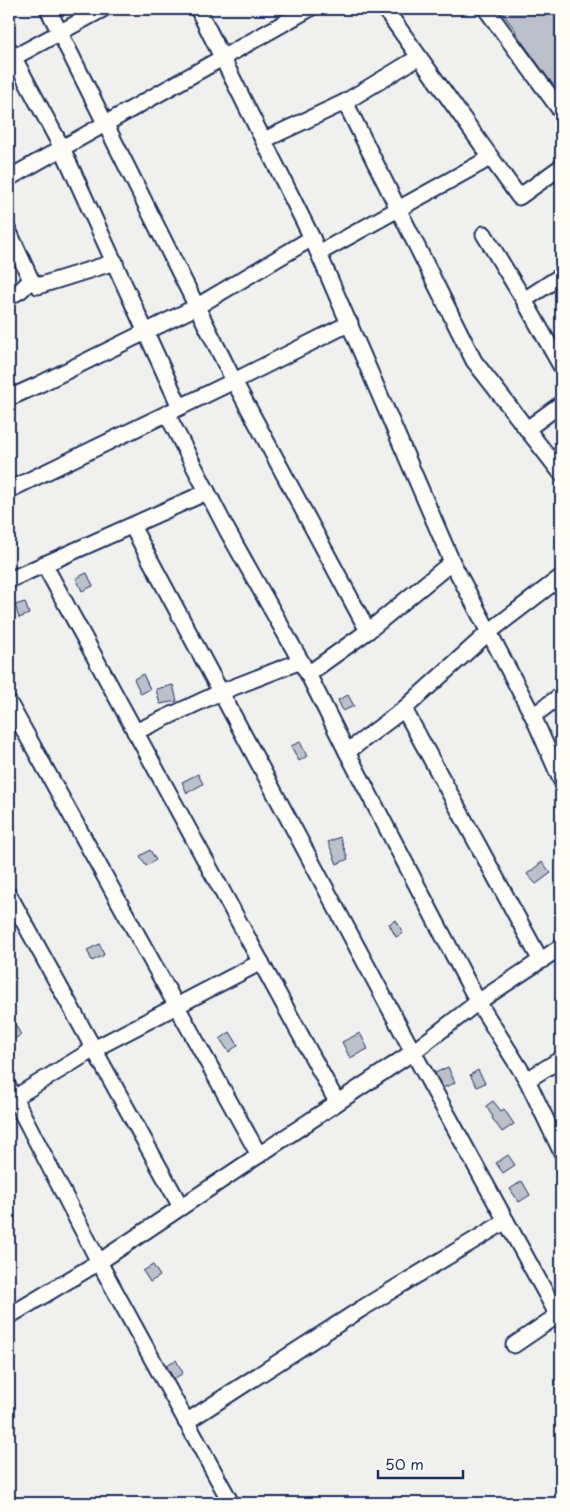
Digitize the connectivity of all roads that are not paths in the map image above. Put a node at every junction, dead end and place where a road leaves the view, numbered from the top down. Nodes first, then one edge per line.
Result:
1 (48, 9) edge
2 (103, 9) edge
3 (198, 9) edge
4 (309, 9) edge
5 (385, 9) edge
6 (486, 9) edge
7 (60, 32) junction
8 (10, 56) edge
9 (223, 57) junction
10 (419, 57) junction
11 (345, 102) junction
12 (561, 112) edge
13 (106, 123) junction
14 (264, 140) junction
15 (62, 148) junction
16 (490, 158) junction
17 (561, 167) edge
18 (9, 178) edge
19 (399, 210) junction
20 (9, 232) edge
21 (484, 234) dead end
22 (312, 238) junction
23 (319, 253) junction
24 (115, 262) junction
25 (561, 276) edge
26 (31, 280) junction
27 (9, 297) edge
28 (524, 300) junction
29 (196, 307) junction
30 (350, 323) junction
31 (145, 332) junction
32 (561, 366) edge
33 (234, 382) junction
34 (9, 398) edge
35 (561, 404) edge
36 (174, 411) junction
37 (527, 429) junction
38 (561, 473) edge
39 (9, 490) edge
40 (207, 492) junction
41 (132, 526) junction
42 (452, 562) junction
43 (44, 564) junction
44 (561, 577) edge
45 (9, 580) edge
46 (368, 631) junction
47 (489, 632) junction
48 (304, 668) junction
49 (221, 692) junction
50 (561, 695) edge
51 (9, 703) edge
52 (404, 709) junction
53 (533, 716) junction
54 (135, 732) junction
55 (347, 752) junction
56 (561, 780) edge
57 (9, 895) edge
58 (561, 947) edge
59 (541, 961) junction
60 (261, 962) junction
61 (478, 1002) junction
62 (177, 1006) junction
63 (94, 1049) junction
64 (413, 1052) junction
65 (561, 1059) edge
66 (527, 1080) junction
67 (10, 1096) edge
68 (337, 1102) junction
69 (561, 1151) edge
70 (259, 1155) junction
71 (181, 1207) junction
72 (506, 1221) junction
73 (99, 1262) junction
74 (9, 1316) edge
75 (560, 1316) edge
76 (514, 1345) dead end
77 (186, 1422) junction
78 (231, 1503) edge

1 - 7 street
2 - 7 street
3 - 9 street
4 - 9 street
5 - 10 street
6 - 12 street
7 - 8 street
7 - 13 street
8 - 15 street
9 - 13 street
9 - 14 street
10 - 11 street
10 - 16 street
11 - 14 street
11 - 19 street
13 - 15 street
13 - 29 street
14 - 22 street
15 - 18 street
15 - 24 street
16 - 17 street
16 - 19 street
19 - 23 street
19 - 37 street
20 - 26 street
21 - 28 street
22 - 23 street
22 - 29 street
23 - 30 street
24 - 26 street
24 - 31 street
25 - 28 street
26 - 27 street
28 - 32 street
29 - 31 street
29 - 33 street
30 - 33 street
30 - 42 street
31 - 34 street
31 - 36 street
33 - 36 street
33 - 46 street
35 - 37 street
36 - 39 street
36 - 40 street
37 - 38 street
40 - 41 street
40 - 48 street
41 - 43 street
41 - 49 street
42 - 46 street
42 - 47 street
43 - 45 street
43 - 54 street
44 - 47 street
46 - 48 street
47 - 52 street
47 - 53 street
48 - 49 street
48 - 55 street
49 - 54 street
49 - 64 street
50 - 53 street
51 - 62 street
52 - 55 street
52 - 59 street
53 - 56 street
54 - 60 street
55 - 61 street
57 - 63 street
58 - 59 street
59 - 61 street
60 - 62 street
60 - 68 street
61 - 64 street
61 - 66 street
62 - 63 street
62 - 70 street
63 - 67 street
63 - 71 street
64 - 68 street
64 - 72 street
65 - 66 street
66 - 69 street
67 - 73 street
68 - 70 street
70 - 71 street
71 - 73 street
72 - 75 street
72 - 77 street
73 - 74 street
73 - 77 street
75 - 76 street
77 - 78 street

